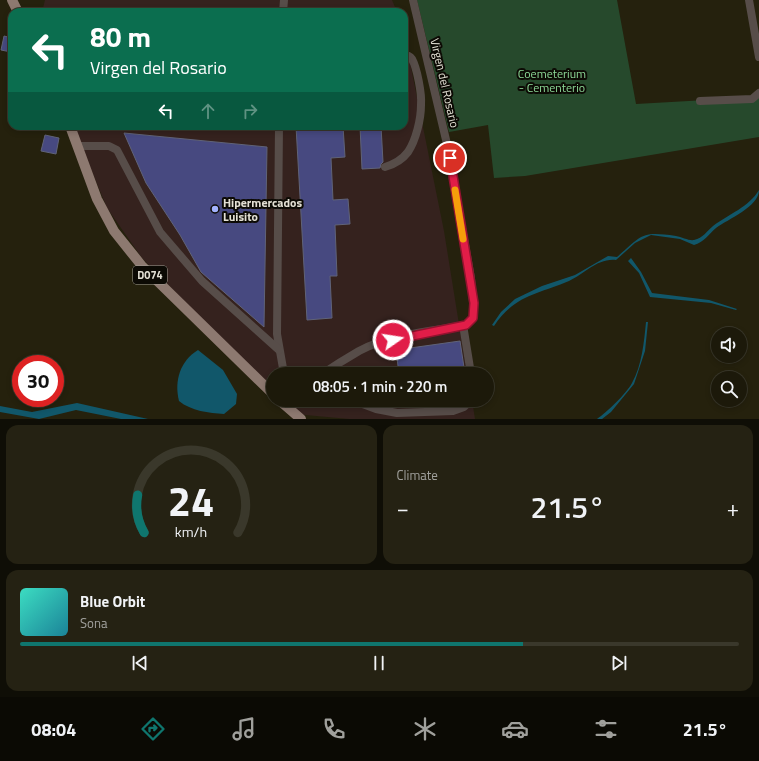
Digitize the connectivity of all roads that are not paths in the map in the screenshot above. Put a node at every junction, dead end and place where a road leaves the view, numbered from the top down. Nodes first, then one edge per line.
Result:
1 (413, 0) edge
2 (749, 0) edge
3 (408, 56) edge
4 (759, 57) edge
5 (759, 93) edge
6 (700, 101) dead end
7 (72, 130) edge
8 (279, 130) edge
9 (78, 146) junction
10 (385, 167) dead end
11 (463, 325) junction
12 (279, 350) junction
13 (283, 367) edge
14 (334, 367) edge
15 (470, 367) edge
16 (266, 387) edge
17 (290, 407) edge
18 (371, 407) edge
19 (464, 407) edge
20 (301, 419) edge

1 - 11 street, Virgen del Rosario
2 - 4 street
3 - 10 street
5 - 6 street
7 - 9 main road, D074
8 - 12 street
9 - 12 street
9 - 16 main road, D074
11 - 14 street
11 - 15 street
12 - 13 street
17 - 20 main road
18 - 19 street

